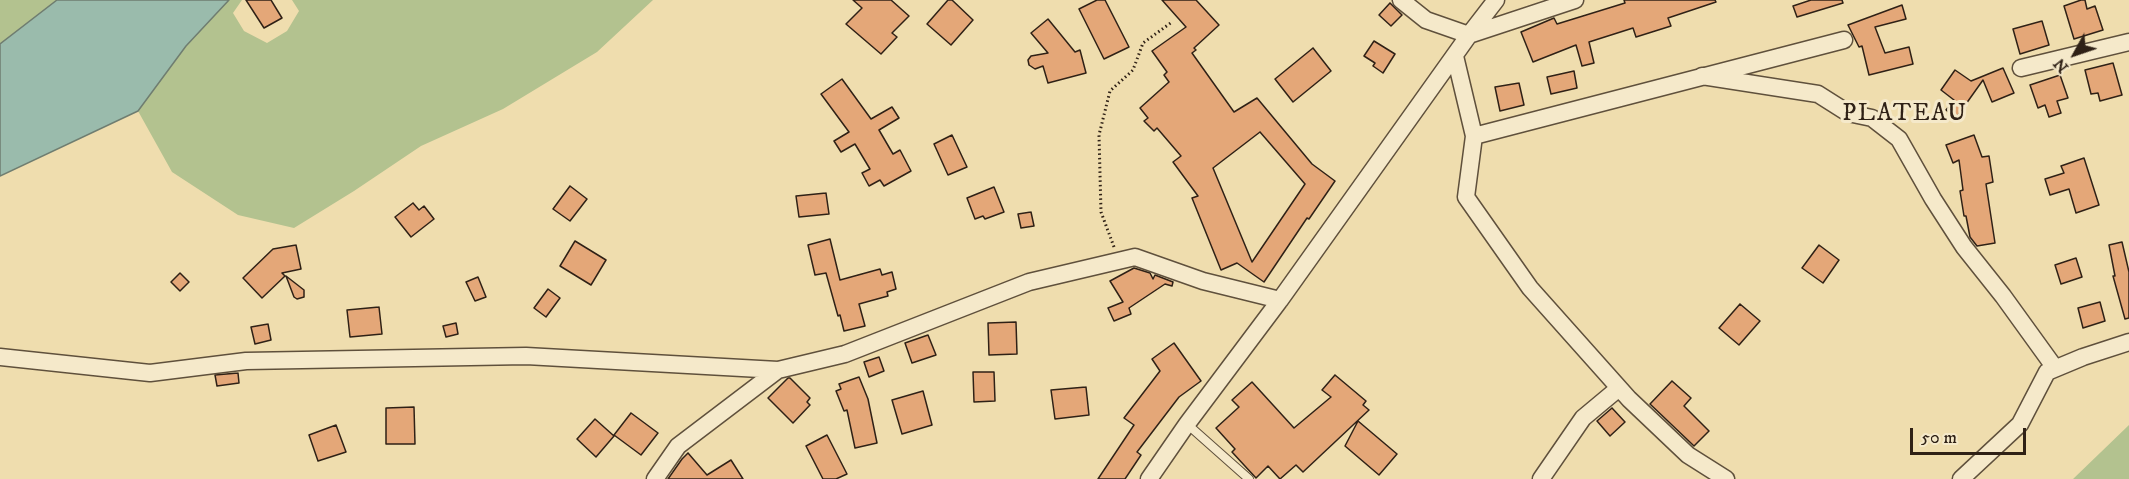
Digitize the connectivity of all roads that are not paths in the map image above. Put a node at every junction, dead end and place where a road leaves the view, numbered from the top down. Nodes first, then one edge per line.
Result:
1 (1401, 0) edge
2 (1496, 0) edge
3 (1575, 0) edge
4 (1469, 35) junction
5 (1844, 40) dead end
6 (2129, 42) edge
7 (1455, 56) junction
8 (2021, 68) dead end
9 (1702, 76) junction
10 (1474, 136) junction
11 (1280, 300) junction
12 (2129, 342) edge
13 (0, 357) edge
14 (2055, 368) junction
15 (778, 370) junction
16 (1619, 388) junction
17 (1187, 424) junction
18 (1723, 478) edge
19 (656, 479) edge
20 (1149, 479) edge
21 (1249, 479) edge
22 (1541, 479) edge
23 (1961, 479) edge

1 - 4 street
2 - 4 street
3 - 4 street
4 - 7 street
5 - 9 street
6 - 8 street
7 - 10 street
7 - 11 street
9 - 10 street
9 - 14 street
10 - 16 street
11 - 15 street
11 - 17 street
12 - 14 street
13 - 15 street
14 - 23 street
15 - 19 street
16 - 18 street
16 - 22 street
17 - 20 street
17 - 21 lane

